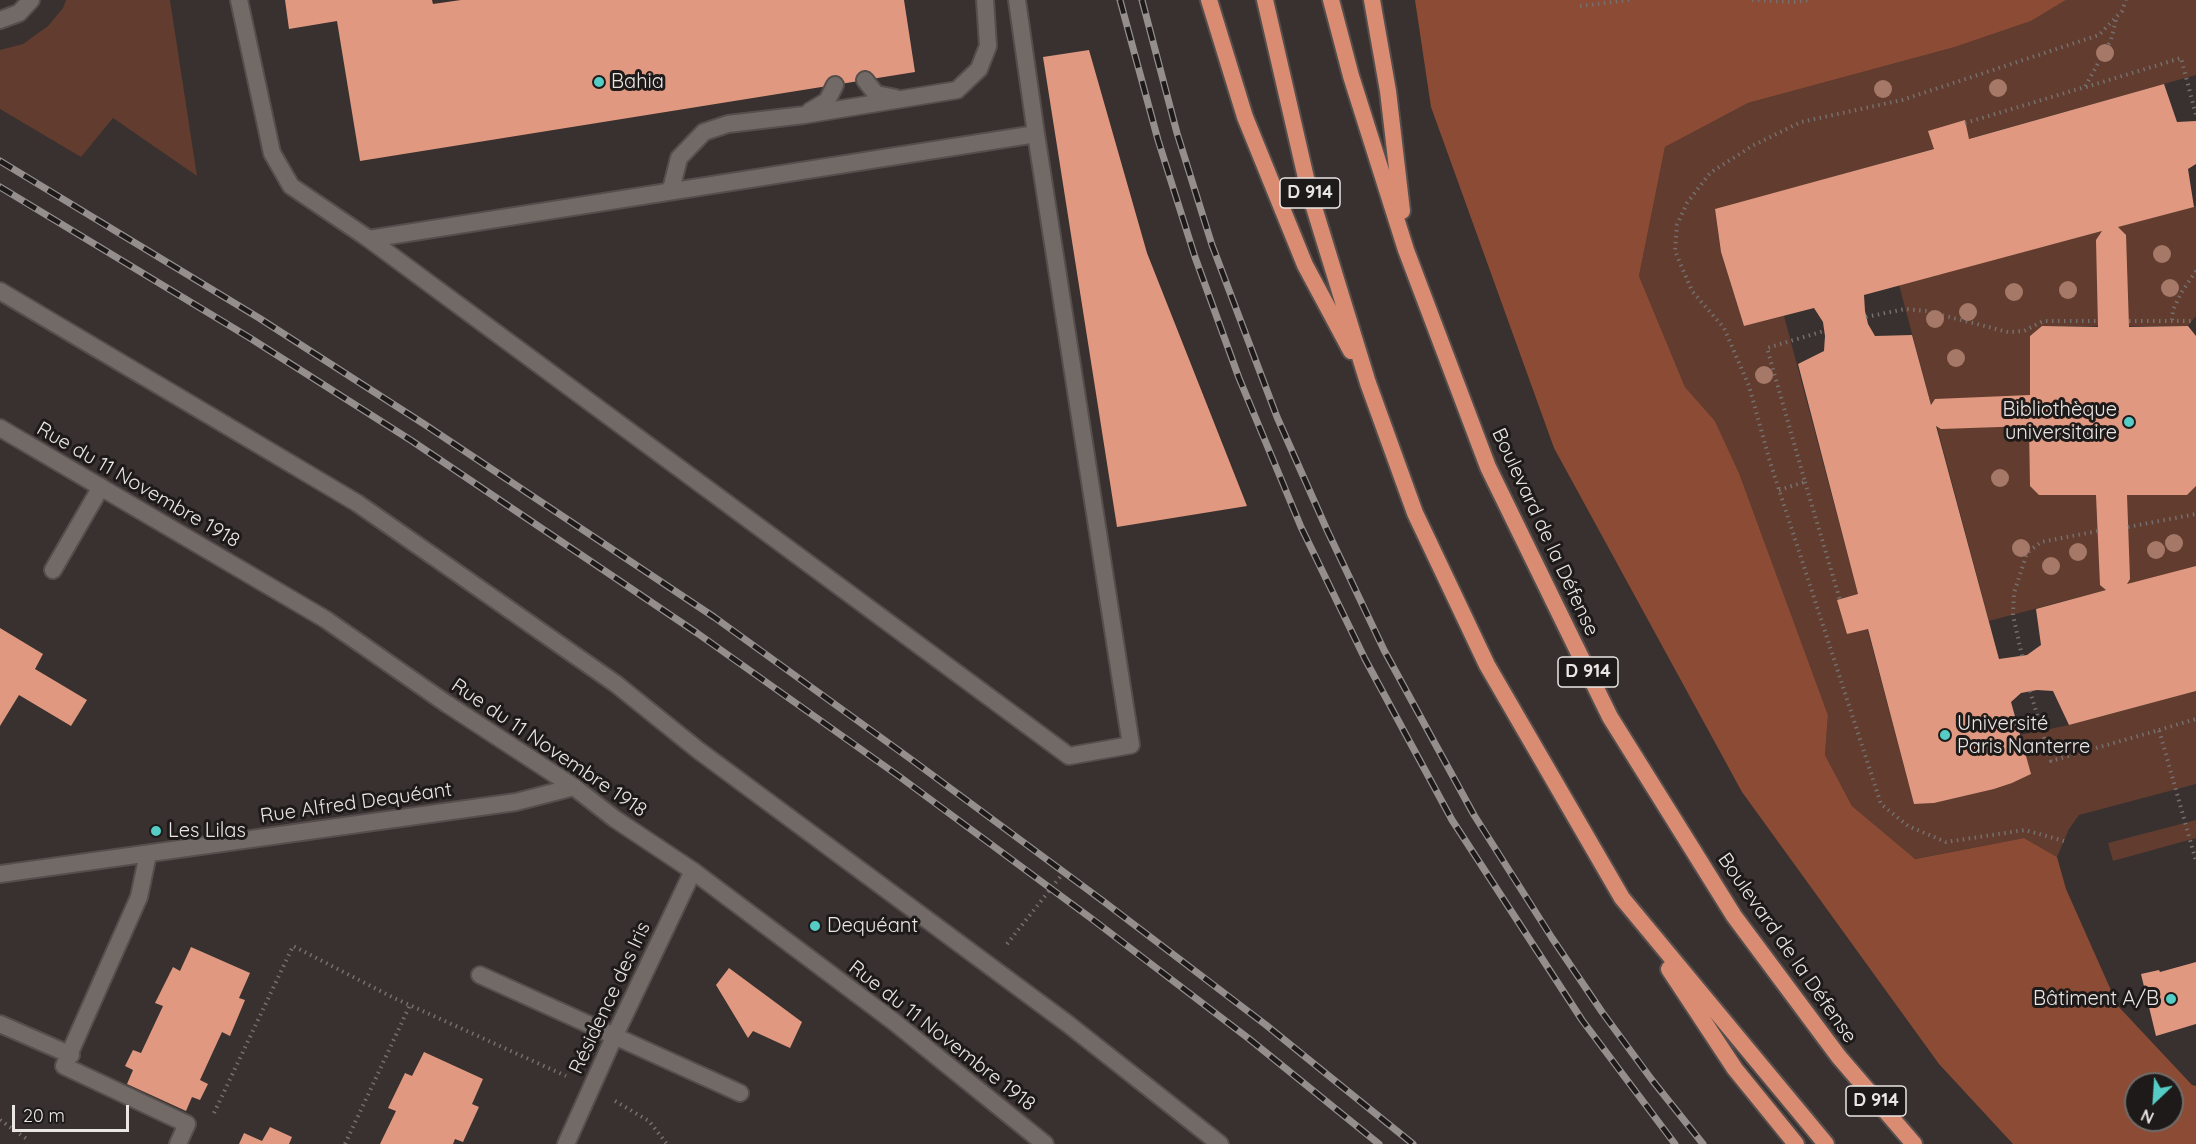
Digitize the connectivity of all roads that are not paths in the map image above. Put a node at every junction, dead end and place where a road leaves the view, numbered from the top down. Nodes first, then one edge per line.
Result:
1 (32, 0) edge
2 (239, 0) edge
3 (985, 0) edge
4 (1017, 0) edge
5 (1209, 0) edge
6 (1265, 0) edge
7 (1331, 0) edge
8 (1372, 0) edge
9 (0, 20) edge
10 (866, 80) dead end
11 (835, 84) dead end
12 (903, 100) junction
13 (804, 115) junction
14 (1036, 134) junction
15 (668, 192) junction
16 (369, 239) junction
17 (1406, 250) junction
18 (0, 291) edge
19 (1368, 383) junction
20 (0, 428) edge
21 (101, 487) junction
22 (53, 570) dead end
23 (574, 787) junction
24 (148, 854) junction
25 (693, 871) junction
26 (0, 874) edge
27 (1622, 898) junction
28 (480, 975) dead end
29 (0, 1024) edge
30 (615, 1035) junction
31 (70, 1055) junction
32 (1839, 1057) junction
33 (740, 1093) dead end
34 (178, 1144) edge
35 (566, 1144) edge
36 (1045, 1144) edge
37 (1220, 1144) edge
38 (1796, 1144) edge
39 (1826, 1144) edge
40 (1914, 1144) edge
41 (1927, 1144) edge

1 - 9 street
2 - 16 street
3 - 12 street
4 - 14 street
5 - 19 highway
6 - 19 highway, D 914
7 - 17 highway, Boulevard de la Défense / D 914
8 - 17 highway
10 - 12 street
11 - 13 street
12 - 13 street
13 - 15 street
14 - 15 street
14 - 16 street
15 - 16 street
17 - 32 highway, Boulevard de la Défense / D 914
18 - 37 street
19 - 27 highway, D 914
20 - 21 street, Rue du 11 Novembre 1918
21 - 22 street
21 - 23 street, Rue du 11 Novembre 1918
23 - 24 street, Rue Alfred Dequéant
23 - 25 street, Rue du 11 Novembre 1918
24 - 26 street, Rue Alfred Dequéant
24 - 31 street
25 - 30 street, Résidence des Iris
25 - 36 street, Rue du 11 Novembre 1918
27 - 38 highway
27 - 39 highway, D 914
28 - 30 street
29 - 31 street
30 - 33 street
30 - 35 street, Résidence des Iris
31 - 34 street
32 - 40 highway, Boulevard de la Défense / D 914
32 - 41 highway

